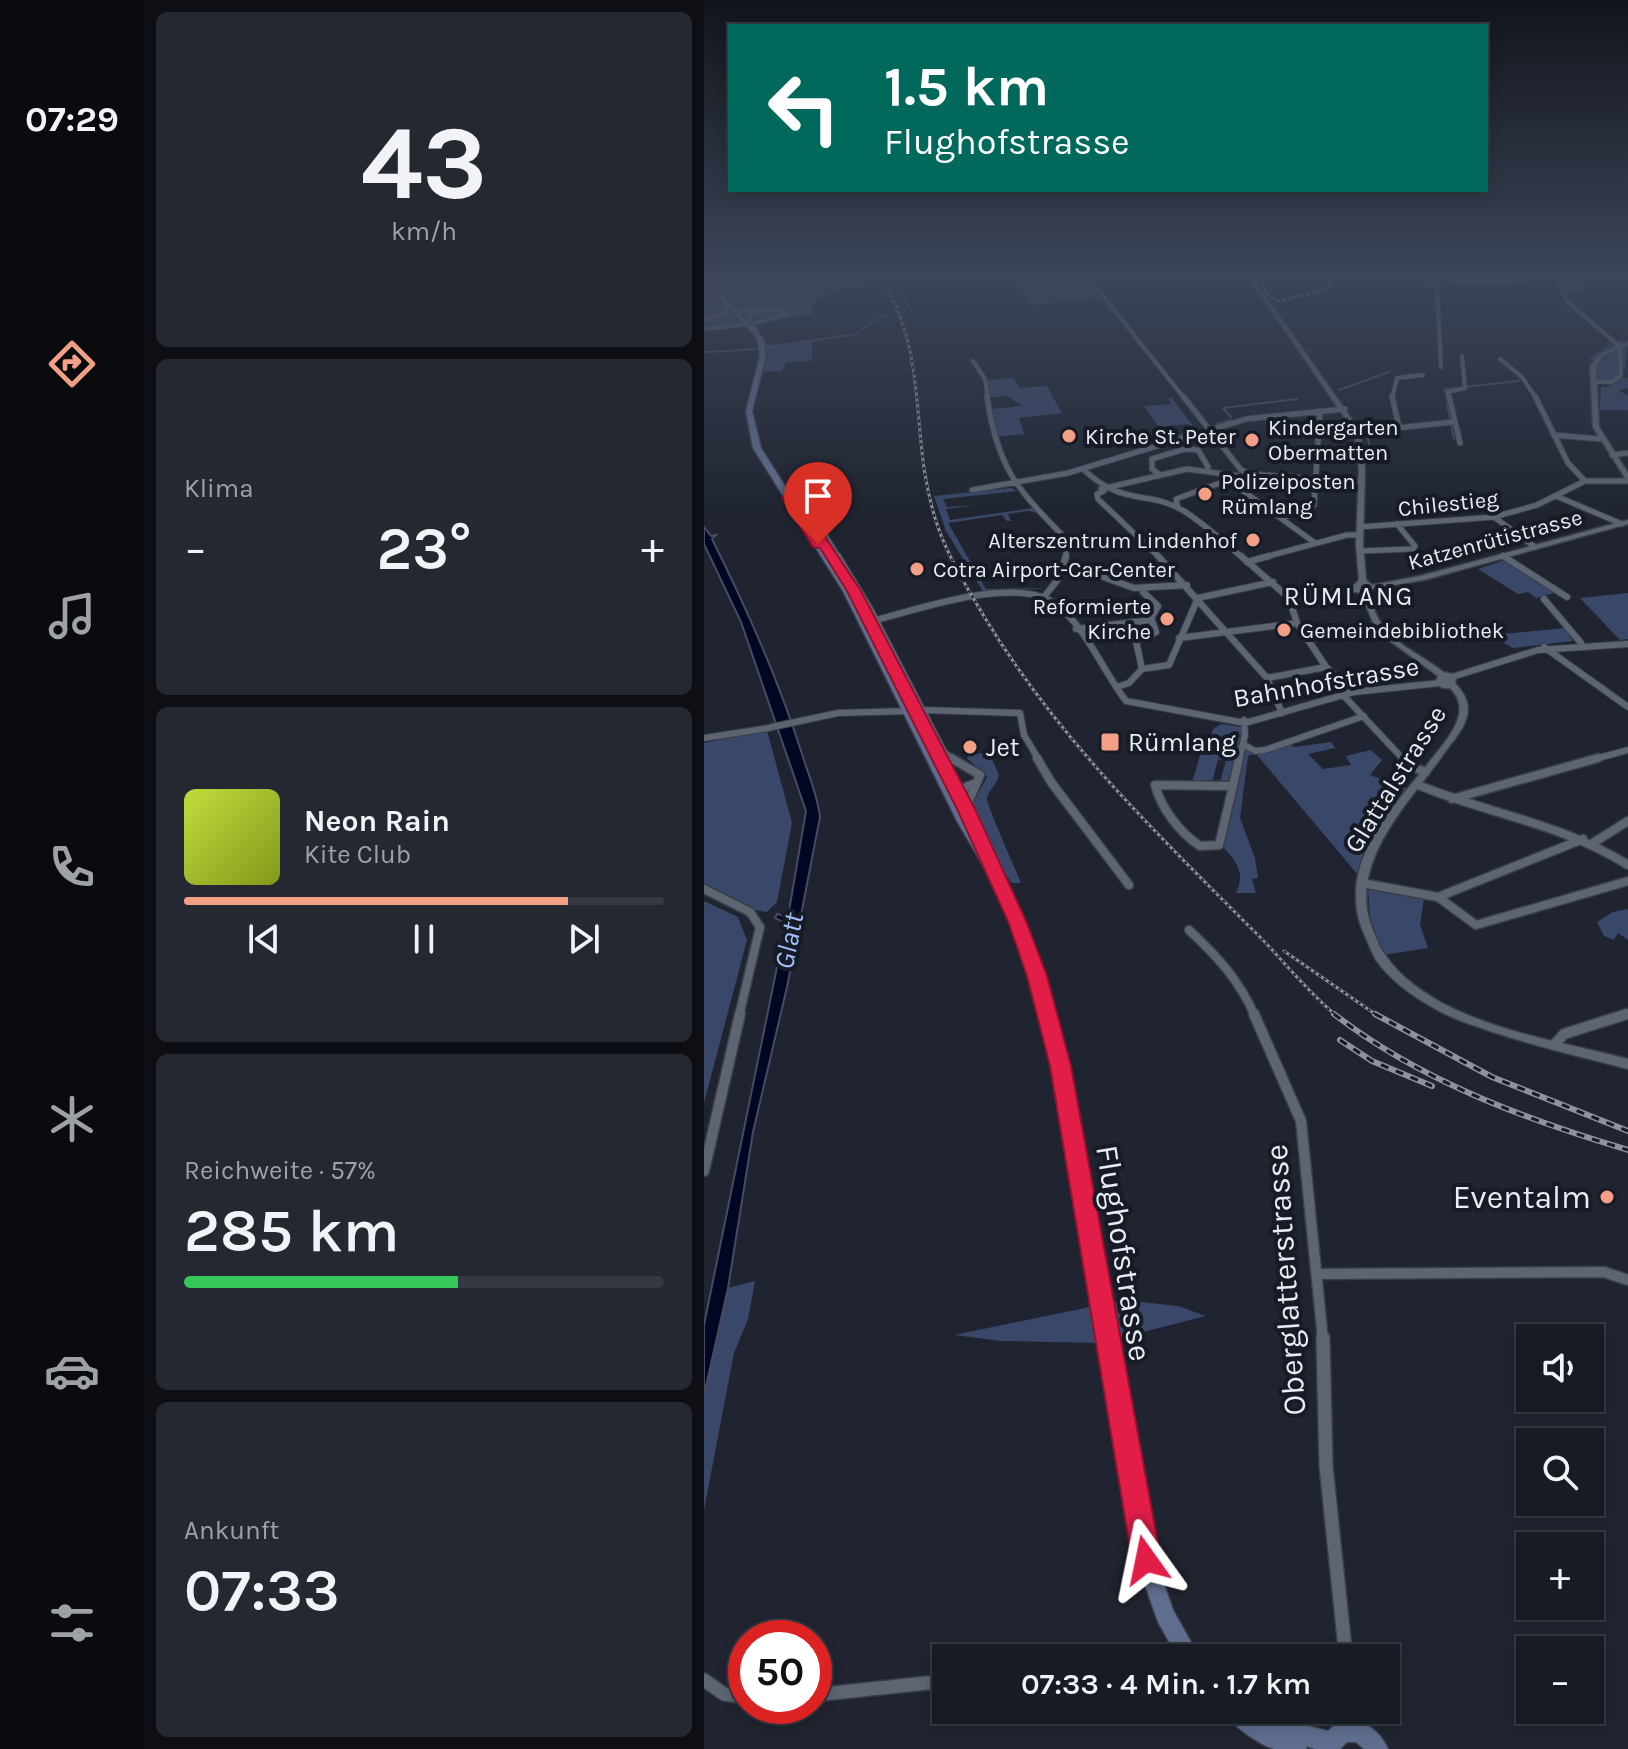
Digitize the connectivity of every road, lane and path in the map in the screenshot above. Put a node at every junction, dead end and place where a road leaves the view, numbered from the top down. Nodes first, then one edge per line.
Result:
1 (762, 353) edge
2 (1147, 353) edge
3 (1305, 353) edge
4 (1440, 353) edge
5 (1608, 353) edge
6 (1620, 353) edge
7 (1462, 356) dead end
8 (1500, 359) dead end
9 (973, 361) dead end
10 (1441, 367) dead end
11 (1423, 375) dead end
12 (1594, 382) junction
13 (1345, 409) junction
14 (1320, 411) junction
15 (1454, 422) junction
16 (1399, 427) junction
17 (1208, 430) junction
18 (1357, 432) junction
19 (1554, 435) junction
20 (1600, 439) junction
21 (1460, 443) dead end
22 (1628, 453) edge
23 (1129, 455) junction
24 (1612, 455) junction
25 (1150, 460) junction
26 (1208, 467) junction
27 (1083, 469) junction
28 (1247, 473) junction
29 (1159, 474) junction
30 (1239, 476) junction
31 (1318, 479) junction
32 (1628, 479) edge
33 (1228, 480) junction
34 (1585, 481) junction
35 (1361, 482) junction
36 (1015, 484) junction
37 (972, 490) dead end
38 (1102, 490) junction
39 (1556, 496) junction
40 (791, 497) junction
41 (1178, 508) junction
42 (1494, 517) junction
43 (1282, 518) junction
44 (1625, 523) edge
45 (1397, 524) junction
46 (1360, 531) junction
47 (1315, 543) junction
48 (1535, 547) junction
49 (1359, 551) junction
50 (1503, 556) junction
51 (1247, 562) junction
52 (1064, 563) junction
53 (1273, 582) junction
54 (1187, 585) junction
55 (1363, 587) junction
56 (1143, 592) junction
57 (1044, 597) junction
58 (1567, 597) dead end
59 (1198, 598) junction
60 (1289, 598) junction
61 (1544, 599) dead end
62 (876, 620) junction
63 (1151, 620) junction
64 (1297, 623) junction
65 (1076, 629) junction
66 (1381, 631) junction
67 (1229, 633) junction
68 (1179, 638) junction
69 (1307, 639) junction
70 (1581, 643) junction
71 (1628, 644) edge
72 (1544, 646) junction
73 (1326, 667) junction
74 (1142, 669) junction
75 (1267, 678) junction
76 (1446, 680) junction
77 (1117, 687) junction
78 (1354, 692) junction
79 (1344, 696) junction
80 (901, 698) junction
81 (1628, 707) edge
82 (889, 710) junction
83 (923, 710) junction
84 (908, 711) junction
85 (1282, 713) junction
86 (1364, 716) junction
87 (1245, 721) junction
88 (704, 738) edge
89 (1243, 744) junction
90 (1628, 750) edge
91 (1426, 772) junction
92 (1418, 785) junction
93 (975, 786) junction
94 (1233, 786) junction
95 (954, 792) junction
96 (1452, 799) junction
97 (966, 809) junction
98 (1628, 821) edge
99 (1583, 839) junction
100 (1593, 843) junction
101 (987, 861) junction
102 (1626, 866) edge
103 (1628, 881) edge
104 (1362, 883) junction
105 (1129, 885) dead end
106 (704, 889) edge
107 (1438, 897) junction
108 (1189, 930) dead end
109 (1628, 1014) edge
110 (1555, 1044) junction
111 (1628, 1064) edge
112 (704, 1171) edge
113 (1317, 1274) junction
114 (1628, 1280) edge
115 (1182, 1644) edge
116 (1345, 1644) edge
117 (704, 1680) edge
118 (932, 1682) edge
119 (832, 1693) edge
120 (728, 1695) edge
121 (1251, 1724) edge
122 (1283, 1724) edge
123 (1350, 1724) edge
124 (1357, 1724) edge
125 (1328, 1745) edge
126 (1296, 1749) edge
127 (1377, 1749) edge

1 - 40 main road, Flughofstrasse
2 - 17 street
3 - 13 street
4 - 10 street
5 - 12 street
6 - 12 street
7 - 15 street
8 - 19 street
9 - 36 street
11 - 16 street
12 - 20 street
13 - 14 street
13 - 18 street
14 - 17 street
14 - 31 street
15 - 16 street
15 - 21 street
16 - 18 street
17 - 23 street
17 - 28 street
18 - 35 street
19 - 20 street
19 - 34 street
20 - 24 street
22 - 24 street
23 - 25 street
23 - 27 street
24 - 32 street
25 - 26 street
25 - 29 street
26 - 29 street
26 - 30 street
27 - 36 street
27 - 38 street
28 - 30 street
28 - 31 street
29 - 38 street
30 - 33 street
31 - 35 street
31 - 43 street
32 - 34 street, Chilestieg
33 - 41 street
33 - 43 street
34 - 39 street, Chilestieg
35 - 46 street
36 - 37 street
36 - 52 street
38 - 41 street
38 - 54 street
39 - 42 street, Chilestieg
39 - 44 street
40 - 62 street
40 - 80 main road, Flughofstrasse
40 - 95 main road, Flughofstrasse
41 - 51 street
42 - 45 street, Chilestieg
42 - 48 street
43 - 47 street
44 - 48 street, Katzenrütistrasse
45 - 46 street, Chilestieg
45 - 49 street
46 - 47 street, Chilestieg
46 - 49 street
47 - 51 street, Chilestieg
48 - 50 street, Katzenrütistrasse
49 - 55 street
50 - 55 street, Katzenrütistrasse
50 - 58 street
51 - 53 street
52 - 56 street
52 - 57 street
53 - 59 street
53 - 60 street
54 - 56 street
54 - 59 street
55 - 60 street
55 - 66 street
56 - 63 street
57 - 62 street
57 - 65 street
59 - 67 street
59 - 68 street
60 - 64 street
61 - 70 street
62 - 83 street
63 - 65 street
63 - 74 street
64 - 67 street
64 - 69 street
65 - 77 street
66 - 69 street
66 - 76 street, Glattalstrasse
67 - 68 street
67 - 75 street
68 - 74 street
69 - 73 street
70 - 71 street, Bahnhofstrasse
70 - 72 street, Bahnhofstrasse
72 - 76 street, Bahnhofstrasse
72 - 81 street
73 - 75 street
73 - 78 street
74 - 77 street
75 - 85 street
76 - 78 street, Bahnhofstrasse
76 - 91 street, Glattalstrasse
77 - 87 street, Bahnhofstrasse
78 - 79 street, Bahnhofstrasse
79 - 85 street, Bahnhofstrasse
79 - 86 street
80 - 82 street
80 - 84 main road, Flughofstrasse
82 - 84 street
82 - 88 street
83 - 93 street
83 - 105 street
84 - 95 main road, Flughofstrasse
85 - 87 street, Bahnhofstrasse
86 - 89 street
86 - 91 street
87 - 89 street
89 - 94 street
90 - 96 street
91 - 92 street, Glattalstrasse
92 - 96 street
92 - 104 street, Glattalstrasse
93 - 95 street
93 - 97 street
94 - 94 street
95 - 97 main road, Flughofstrasse
95 - 101 main road, Flughofstrasse
96 - 99 street
97 - 101 main road, Flughofstrasse
98 - 100 street
99 - 100 street
99 - 107 street
100 - 102 street
101 - 115 main road, Flughofstrasse
103 - 107 street
104 - 107 street
104 - 110 street, Glattalstrasse
106 - 112 street
108 - 113 street, Oberglatterstrasse
109 - 110 street
110 - 111 street, Glattalstrasse
113 - 114 street
113 - 116 street, Oberglatterstrasse
117 - 120 street
118 - 119 street
121 - 126 main road
122 - 125 main road
123 - 125 main road
124 - 127 main road

